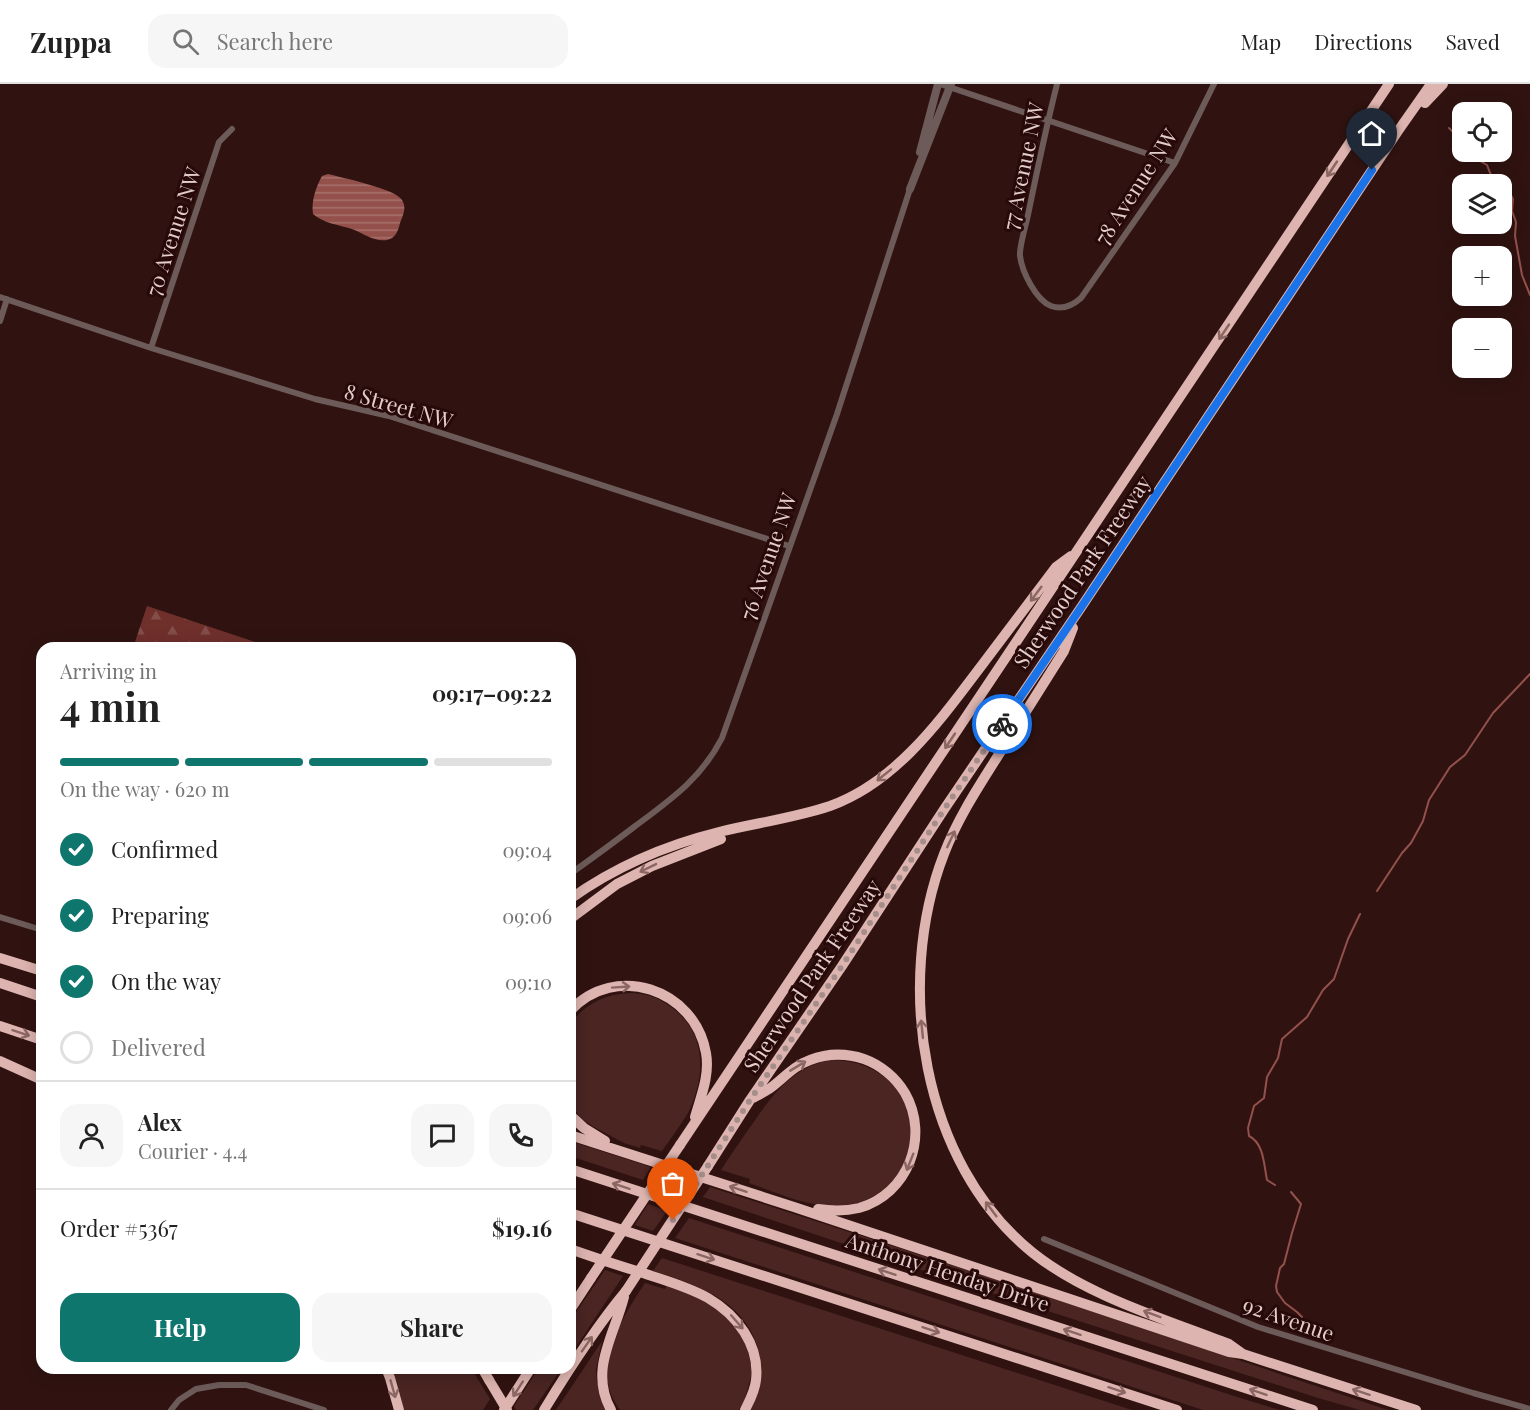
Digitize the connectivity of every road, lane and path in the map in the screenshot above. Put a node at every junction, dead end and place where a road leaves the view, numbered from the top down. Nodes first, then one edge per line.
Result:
1 (939, 84) edge
2 (1057, 84) edge
3 (1214, 84) edge
4 (1388, 84) edge
5 (1431, 84) edge
6 (1443, 84) edge
7 (950, 86) edge
8 (1048, 121) junction
9 (232, 129) dead end
10 (1398, 131) junction
11 (1175, 162) junction
12 (910, 189) junction
13 (4, 298) edge
14 (1077, 302) joint
15 (0, 321) edge
16 (151, 348) junction
17 (789, 546) junction
18 (1076, 552) junction
19 (1080, 609) junction
20 (782, 819) junction
21 (576, 870) edge
22 (576, 895) edge
23 (576, 914) edge
24 (0, 916) edge
25 (36, 928) edge
26 (0, 958) edge
27 (14, 963) junction
28 (36, 966) edge
29 (36, 969) edge
30 (0, 983) edge
31 (36, 995) edge
32 (576, 1005) edge
33 (0, 1026) edge
34 (36, 1038) edge
35 (0, 1061) edge
36 (36, 1072) edge
37 (36, 1077) edge
38 (750, 1100) junction
39 (576, 1121) edge
40 (692, 1128) junction
41 (576, 1137) edge
42 (617, 1150) junction
43 (576, 1171) edge
44 (794, 1206) junction
45 (576, 1215) edge
46 (1044, 1239) dead end
47 (576, 1252) edge
48 (626, 1291) junction
49 (576, 1301) edge
50 (1243, 1354) junction
51 (576, 1359) edge
52 (388, 1374) edge
53 (486, 1374) edge
54 (527, 1374) edge
55 (566, 1374) edge
56 (1530, 1409) edge
57 (171, 1410) edge
58 (324, 1410) edge
59 (399, 1410) edge
60 (506, 1410) edge
61 (543, 1410) edge
62 (611, 1410) edge
63 (745, 1410) edge
64 (1177, 1410) edge
65 (1313, 1410) edge
66 (1416, 1410) edge

1 - 7 street
1 - 12 street, 76 Avenue NW
2 - 8 street, 77 Avenue NW
3 - 11 street, 78 Avenue NW
4 -> 18 highway, Sherwood Park Freeway
5 - 10 highway, Sherwood Park Freeway
6 - 10 highway
7 - 8 street
7 - 12 street, 76 Avenue NW
8 - 11 street
8 - 14 street, 77 Avenue NW
9 - 16 street, 70 Avenue NW
10 - 19 highway, Sherwood Park Freeway
11 - 14 street, 78 Avenue NW
12 - 17 street, 76 Avenue NW
13 - 15 street
13 - 16 street, 8 Street NW
16 - 17 street, 8 Street NW
17 - 21 street, 76 Avenue NW
18 -> 20 highway
18 -> 40 highway, Sherwood Park Freeway
19 - 38 highway, Sherwood Park Freeway
50 -> 19 highway
20 - 22 highway
20 -> 23 highway
24 - 25 street
26 - 27 highway
27 - 28 highway
27 - 29 highway
30 - 31 highway
32 -> 40 highway
33 -> 34 highway
35 - 36 highway
35 - 37 highway
38 -> 44 highway
38 - 48 highway, Sherwood Park Freeway, bridge
39 - 42 highway
40 - 49 highway, Sherwood Park Freeway, bridge
41 - 42 highway
44 -> 42 highway
65 -> 43 highway, Anthony Henday Drive
44 - 50 highway
45 -> 64 highway
46 - 56 street, 92 Avenue
47 -> 63 highway
51 -> 48 highway
48 - 62 highway
66 -> 50 highway
52 -> 59 highway
53 - 60 highway, bridge
54 -> 60 highway
61 -> 55 highway
57 - 58 street

